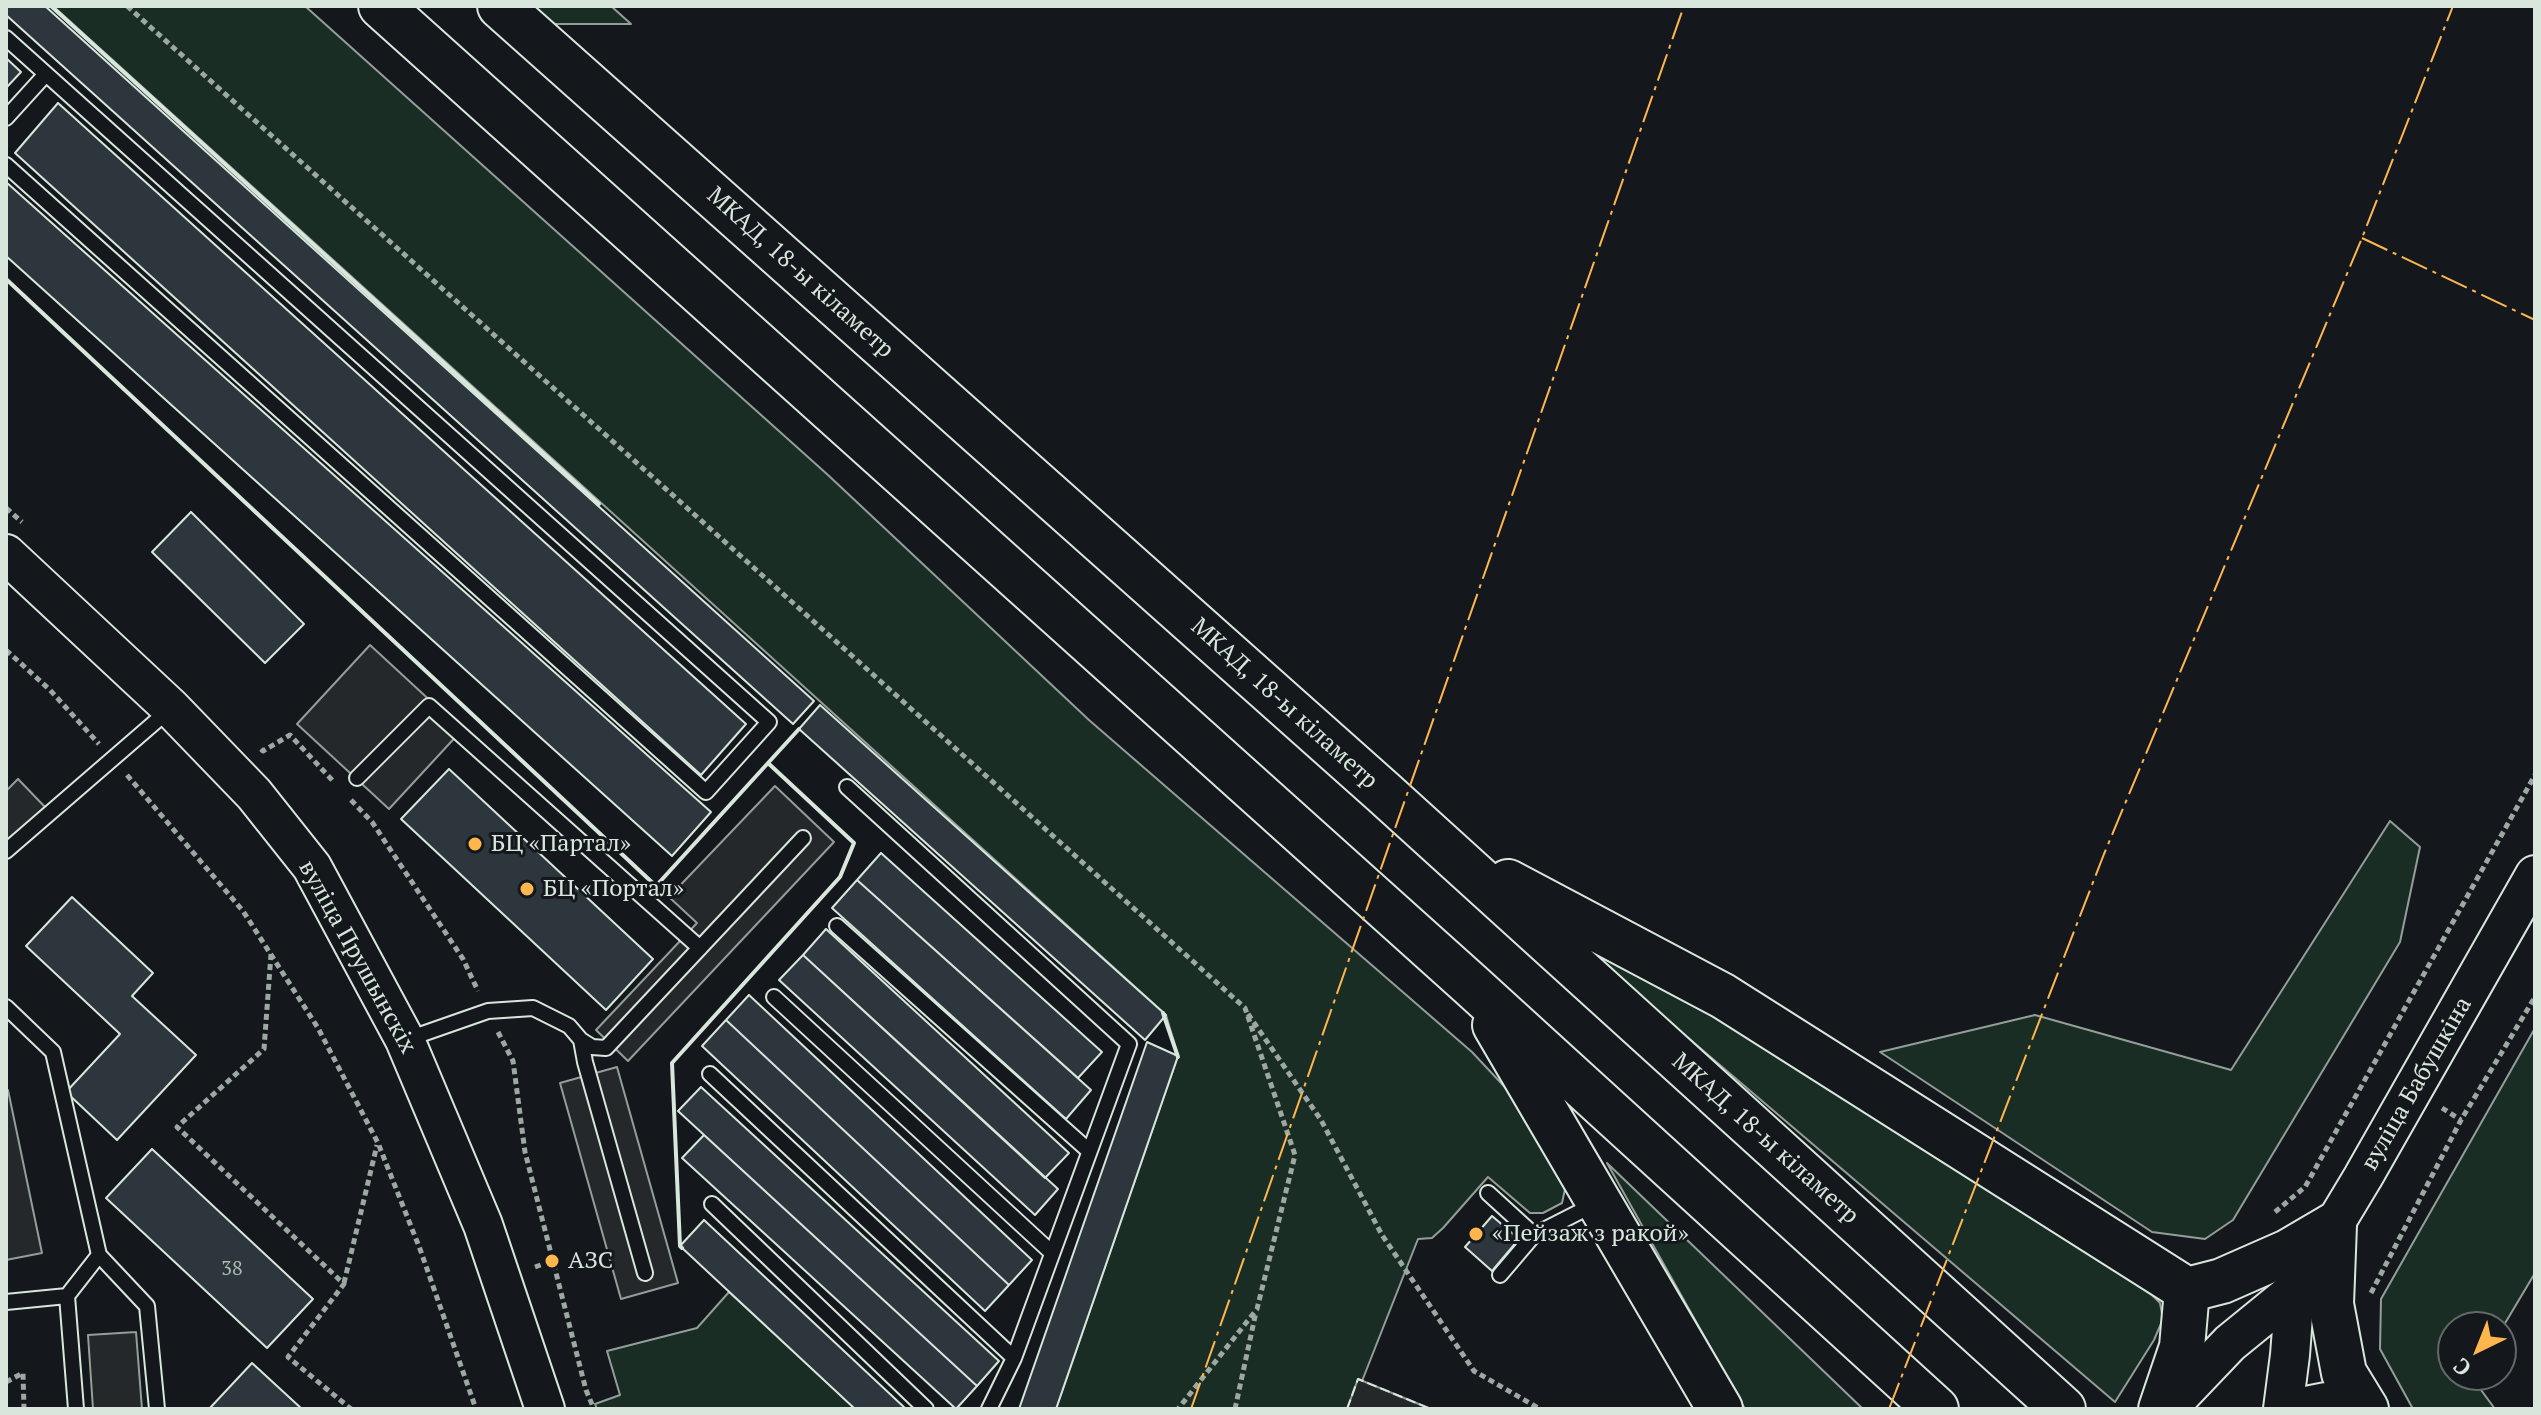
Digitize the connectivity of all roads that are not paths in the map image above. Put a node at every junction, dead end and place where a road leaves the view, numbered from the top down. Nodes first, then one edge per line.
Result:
1 (381, 6) edge
2 (500, 6) edge
3 (6, 38) edge
4 (46, 74) junction
5 (6, 118) edge
6 (6, 165) edge
7 (6, 554) edge
8 (171, 708) junction
9 (357, 778) dead end
10 (847, 787) dead end
11 (1383, 792) junction
12 (803, 838) dead end
13 (6, 851) edge
14 (2535, 875) edge
15 (837, 926) dead end
16 (700, 948) junction
17 (1471, 985) junction
18 (774, 997) dead end
19 (6, 1007) edge
20 (405, 1040) junction
21 (581, 1040) junction
22 (710, 1074) dead end
23 (1089, 1151) junction
24 (1488, 1193) dead end
25 (1601, 1202) junction
26 (712, 1204) dead end
27 (2334, 1225) junction
28 (1534, 1235) junction
29 (1052, 1253) junction
30 (99, 1255) junction
31 (645, 1273) dead end
32 (1500, 1275) dead end
33 (2187, 1290) junction
34 (2295, 1290) junction
35 (67, 1296) junction
36 (6, 1302) edge
37 (1014, 1358) junction
38 (76, 1409) edge
39 (157, 1409) edge
40 (545, 1409) edge
41 (926, 1409) edge
42 (989, 1409) edge
43 (1720, 1409) edge
44 (1936, 1409) edge
45 (2062, 1409) edge
46 (2164, 1409) edge
47 (2283, 1409) edge
48 (2306, 1409) edge
49 (2339, 1409) edge
50 (2366, 1409) edge

1 - 17 highway
2 - 11 highway, МКАД, 18-ы кіламетр
3 - 4 lane
4 - 5 lane
4 - 6 lane
7 - 8 street, вуліца Прушынскіх
8 - 13 lane
8 - 20 street, вуліца Прушынскіх
9 - 16 lane
10 - 23 lane
11 - 33 highway
11 - 45 highway, МКАД, 18-ы кіламетр
12 - 16 lane
14 - 27 street, вуліца Бабушкіна
15 - 23 lane
16 - 21 lane
17 - 25 highway
17 - 44 highway
18 - 29 lane
19 - 30 lane
20 - 21 lane
20 - 40 street, вуліца Прушынскіх
21 - 31 lane
22 - 37 lane
23 - 29 lane
24 - 28 lane
25 - 28 lane
25 - 43 highway
26 - 41 lane
27 - 33 highway
27 - 34 street, вуліца Бабушкіна
27 - 50 highway
28 - 32 lane
29 - 37 lane
30 - 35 lane
30 - 39 lane
33 - 46 highway
34 - 46 street, вуліца Бабушкіна
34 - 47 street, вуліца Бабушкіна
35 - 36 lane
35 - 38 lane
37 - 42 lane
48 - 49 highway

